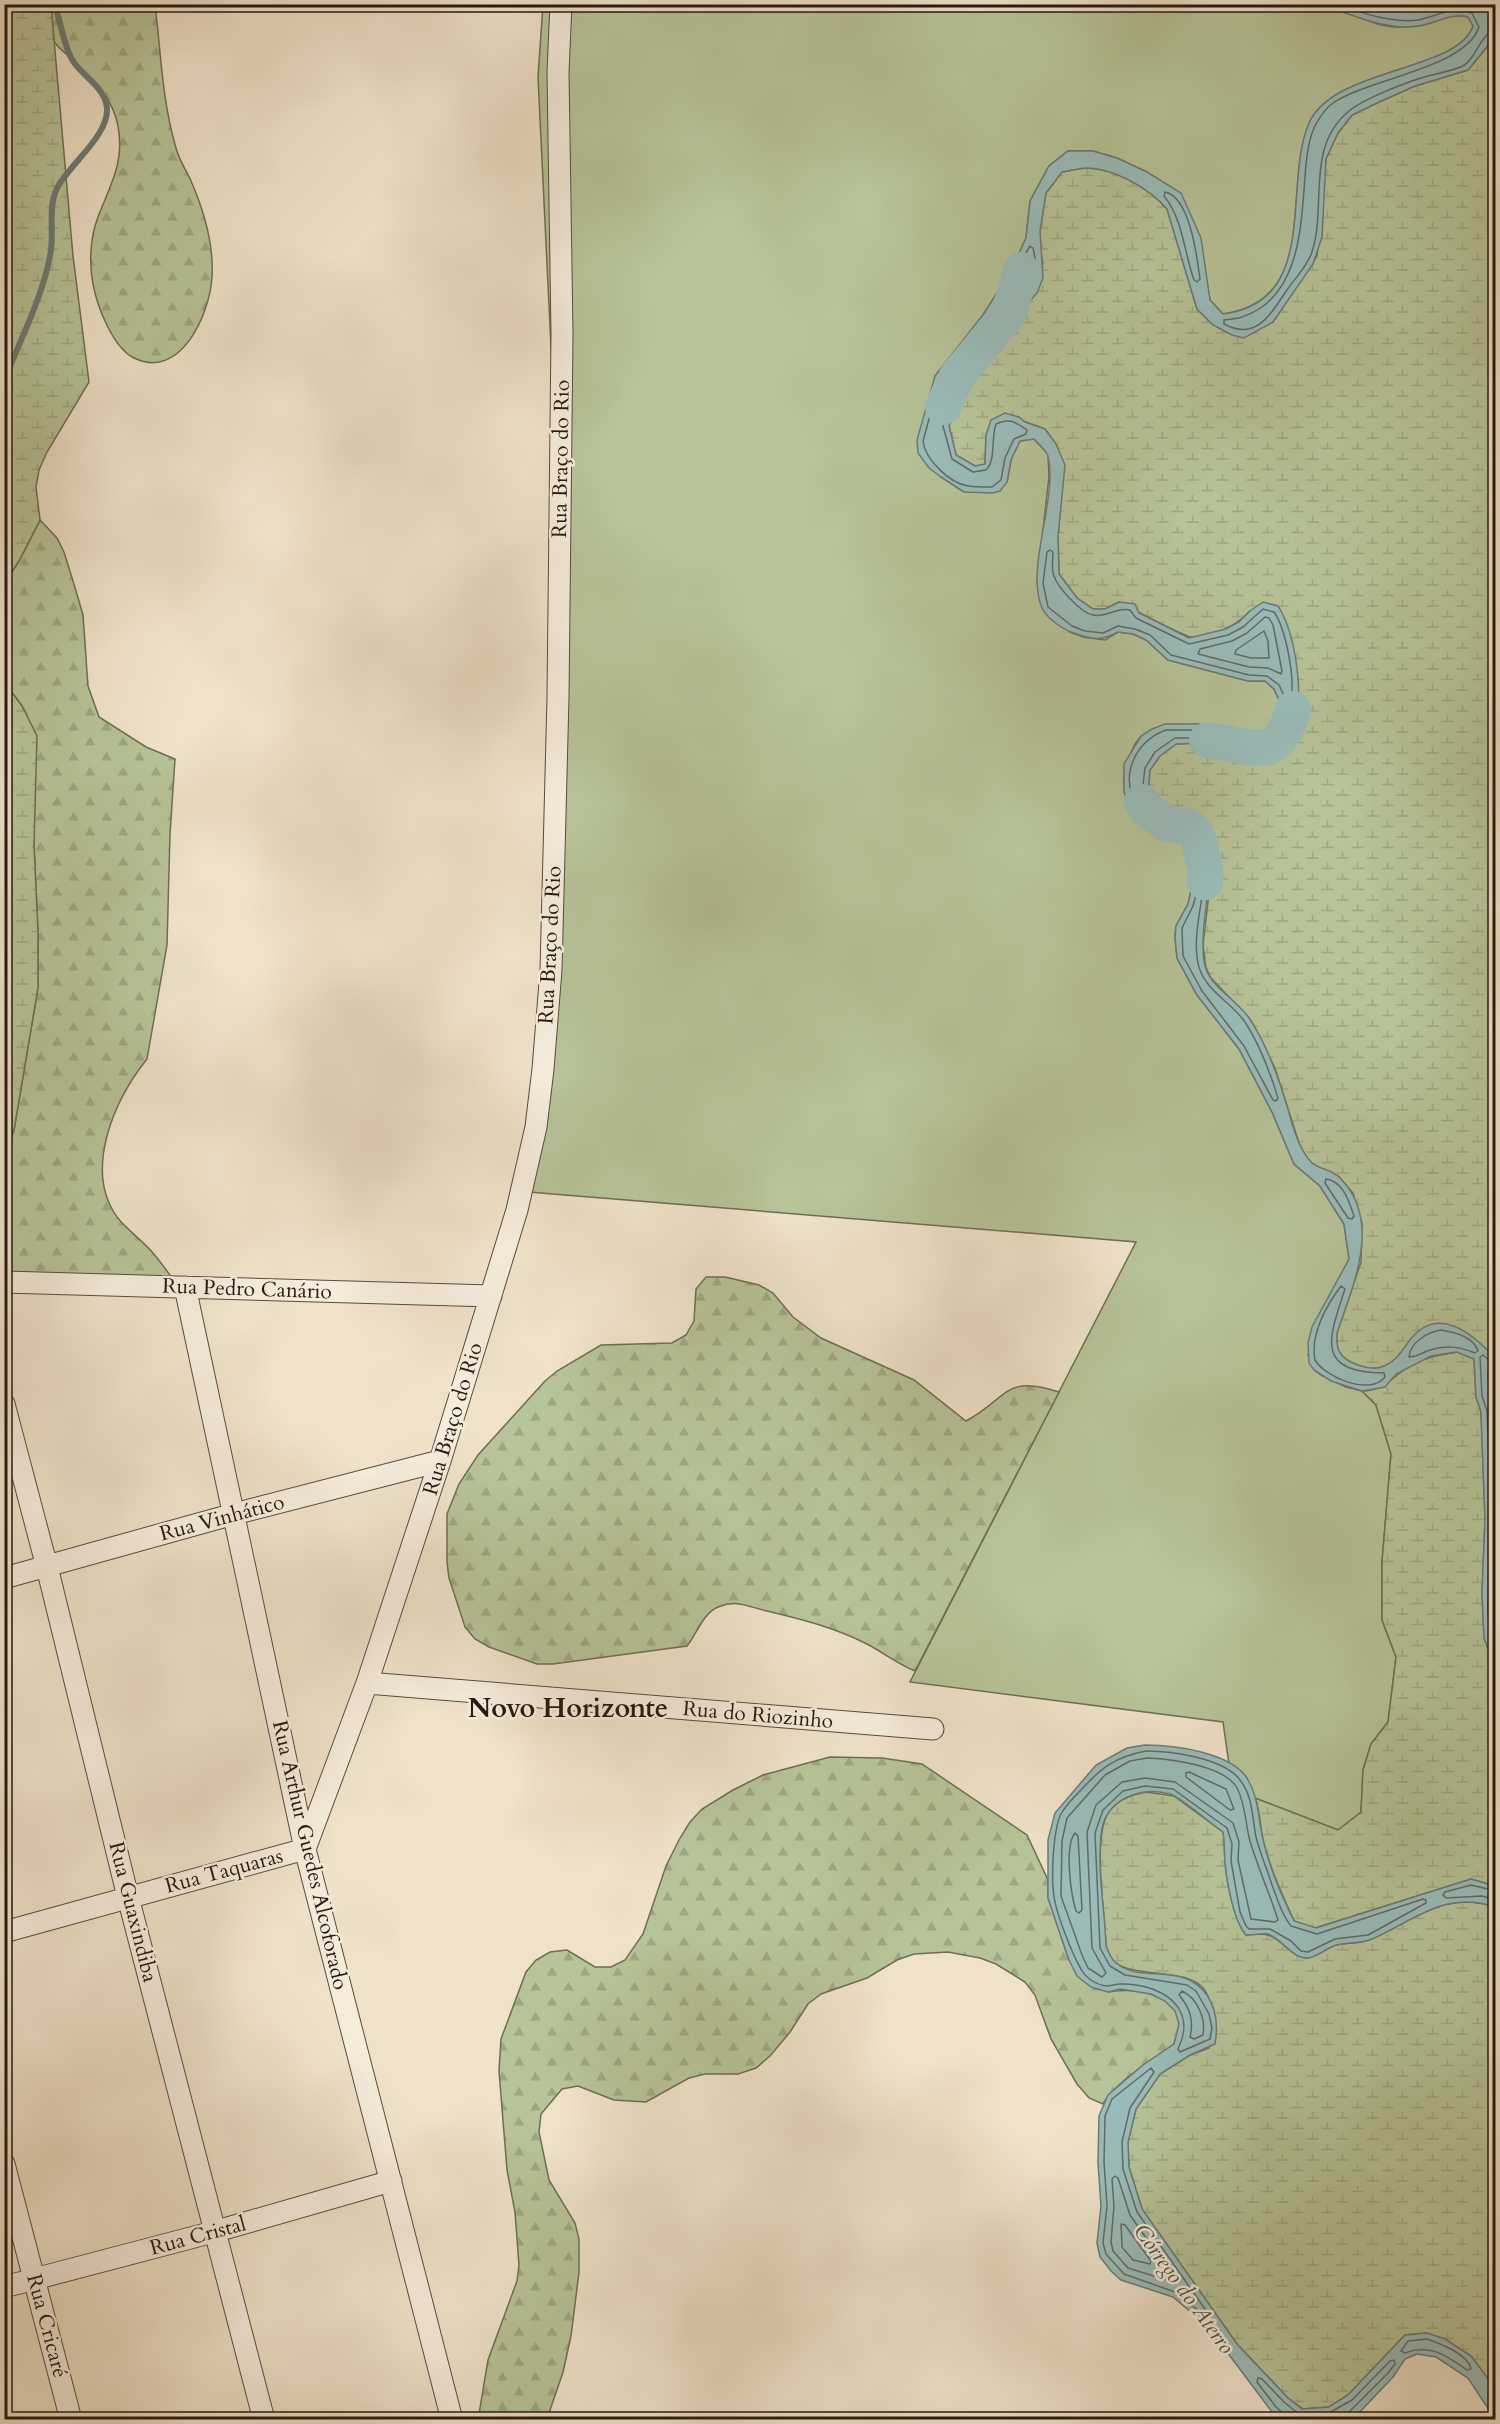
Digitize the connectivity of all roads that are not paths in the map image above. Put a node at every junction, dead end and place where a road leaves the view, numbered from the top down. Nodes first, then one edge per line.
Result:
1 (561, 4) edge
2 (4, 1281) edge
3 (185, 1287) junction
4 (490, 1296) junction
5 (4, 1404) edge
6 (440, 1461) junction
7 (234, 1514) junction
8 (47, 1567) junction
9 (4, 1578) edge
10 (367, 1683) junction
11 (933, 1729) dead end
12 (305, 1849) junction
13 (128, 1897) junction
14 (4, 1932) edge
15 (4, 2163) edge
16 (391, 2181) junction
17 (217, 2231) junction
18 (35, 2281) junction
19 (4, 2287) edge
20 (71, 2420) edge
21 (264, 2420) edge
22 (452, 2420) edge

1 - 4 street, Rua Braço do Rio
2 - 3 street, Rua Pedro Canário
3 - 4 street, Rua Pedro Canário
3 - 7 street, Rua Arthur Guedes Alcoforado
4 - 6 street, Rua Braço do Rio
5 - 8 street, Rua Guaxindiba
6 - 7 street, Rua Vinhático
6 - 10 street, Rua Braço do Rio
7 - 8 street, Rua Vinhático
7 - 12 street, Rua Arthur Guedes Alcoforado
8 - 9 street, Rua Vinhático
8 - 13 street, Rua Guaxindiba
10 - 11 street, Rua do Riozinho
10 - 12 street, Rua Braço do Rio
12 - 13 street, Rua Taquaras
12 - 16 street, Rua Arthur Guedes Alcoforado
13 - 14 street, Rua Taquaras
13 - 17 street, Rua Guaxindiba
15 - 18 street, Rua Cricaré
16 - 17 street, Rua Cristal
16 - 22 street, Rua Arthur Guedes Alcoforado
17 - 18 street, Rua Cristal
17 - 21 street, Rua Guaxindiba
18 - 19 street, Rua Cristal
18 - 20 street, Rua Cricaré

